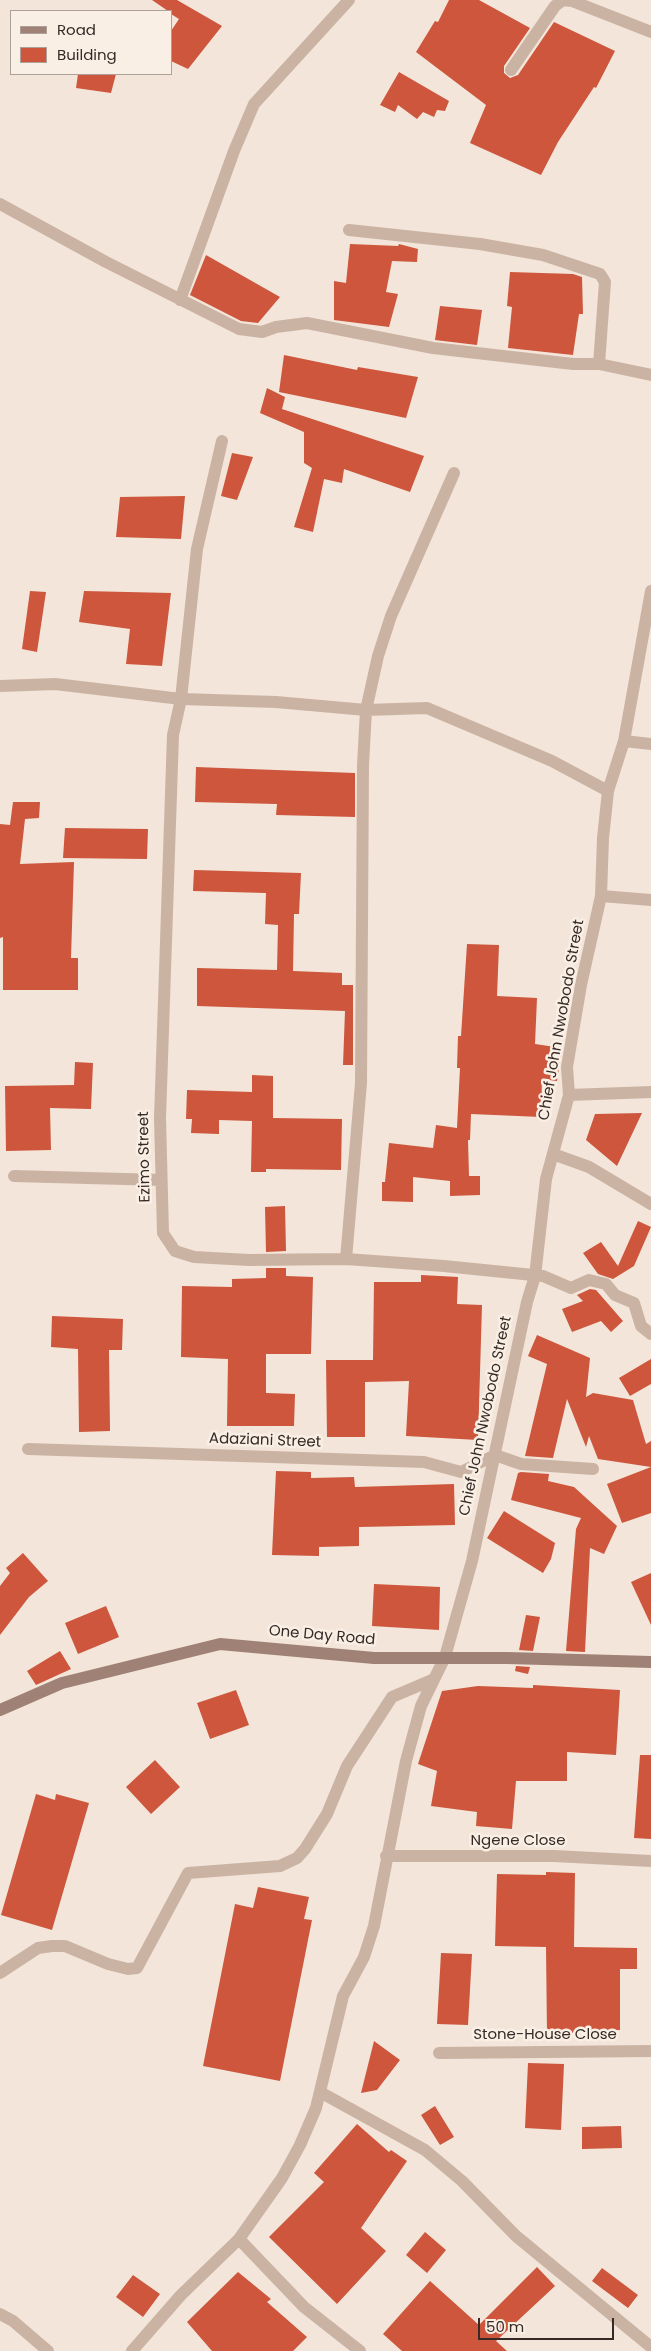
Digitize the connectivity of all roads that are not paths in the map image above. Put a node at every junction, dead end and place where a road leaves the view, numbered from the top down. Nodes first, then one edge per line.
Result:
1 (349, 0) edge
2 (651, 32) edge
3 (511, 70) dead end
4 (0, 204) edge
5 (348, 230) dead end
6 (180, 300) junction
7 (599, 364) junction
8 (651, 376) edge
9 (222, 441) dead end
10 (454, 473) dead end
11 (651, 591) edge
12 (0, 686) edge
13 (181, 699) junction
14 (366, 710) junction
15 (624, 742) junction
16 (651, 744) edge
17 (608, 791) junction
18 (601, 896) junction
19 (651, 900) edge
20 (651, 1092) edge
21 (569, 1094) junction
22 (553, 1154) junction
23 (14, 1176) dead end
24 (161, 1180) junction
25 (651, 1204) edge
26 (346, 1260) junction
27 (535, 1276) junction
28 (651, 1334) edge
29 (28, 1450) dead end
30 (495, 1455) junction
31 (593, 1469) dead end
32 (445, 1657) junction
33 (651, 1662) edge
34 (432, 1680) junction
35 (0, 1710) edge
36 (386, 1856) junction
37 (651, 1861) edge
38 (0, 1973) edge
39 (651, 2051) edge
40 (439, 2053) dead end
41 (320, 2092) junction
42 (238, 2239) junction
43 (0, 2314) edge
44 (651, 2347) edge
45 (48, 2351) edge
46 (132, 2351) edge
47 (360, 2351) edge

1 - 6 street
2 - 3 street
4 - 6 street
5 - 7 street
6 - 7 street
7 - 8 street
9 - 13 street, Ezimo Street
10 - 14 street
11 - 15 street, Chief John Nwobodo Street
12 - 13 street
13 - 14 street
13 - 24 street, Ezimo Street
14 - 17 street
14 - 26 street
15 - 16 street
15 - 17 street, Chief John Nwobodo Street
17 - 18 street, Chief John Nwobodo Street
18 - 19 street
18 - 21 street, Chief John Nwobodo Street
20 - 21 street
21 - 22 street, Chief John Nwobodo Street
22 - 25 street
22 - 27 street, Chief John Nwobodo Street
23 - 24 street
24 - 26 street, Ezimo Street
26 - 27 street, Ezimo Street
27 - 28 street, Ezimo Street
27 - 30 street, Chief John Nwobodo Street
29 - 30 street, Adaziani Street
30 - 31 street
30 - 32 street, Chief John Nwobodo Street
32 - 33 main road, One Day Road
32 - 34 street, Chief John Nwobodo Street
32 - 35 main road, One Day Road
34 - 36 street, Chief John Nwobodo Street
34 - 38 street
36 - 37 street, Ngene Close
36 - 41 street, Chief John Nwobodo Street
39 - 40 street, Stone-House Close
41 - 42 street, Chief John Nwobodo Street
41 - 44 street
42 - 46 street, Chief John Nwobodo Street
42 - 47 street
43 - 45 street

